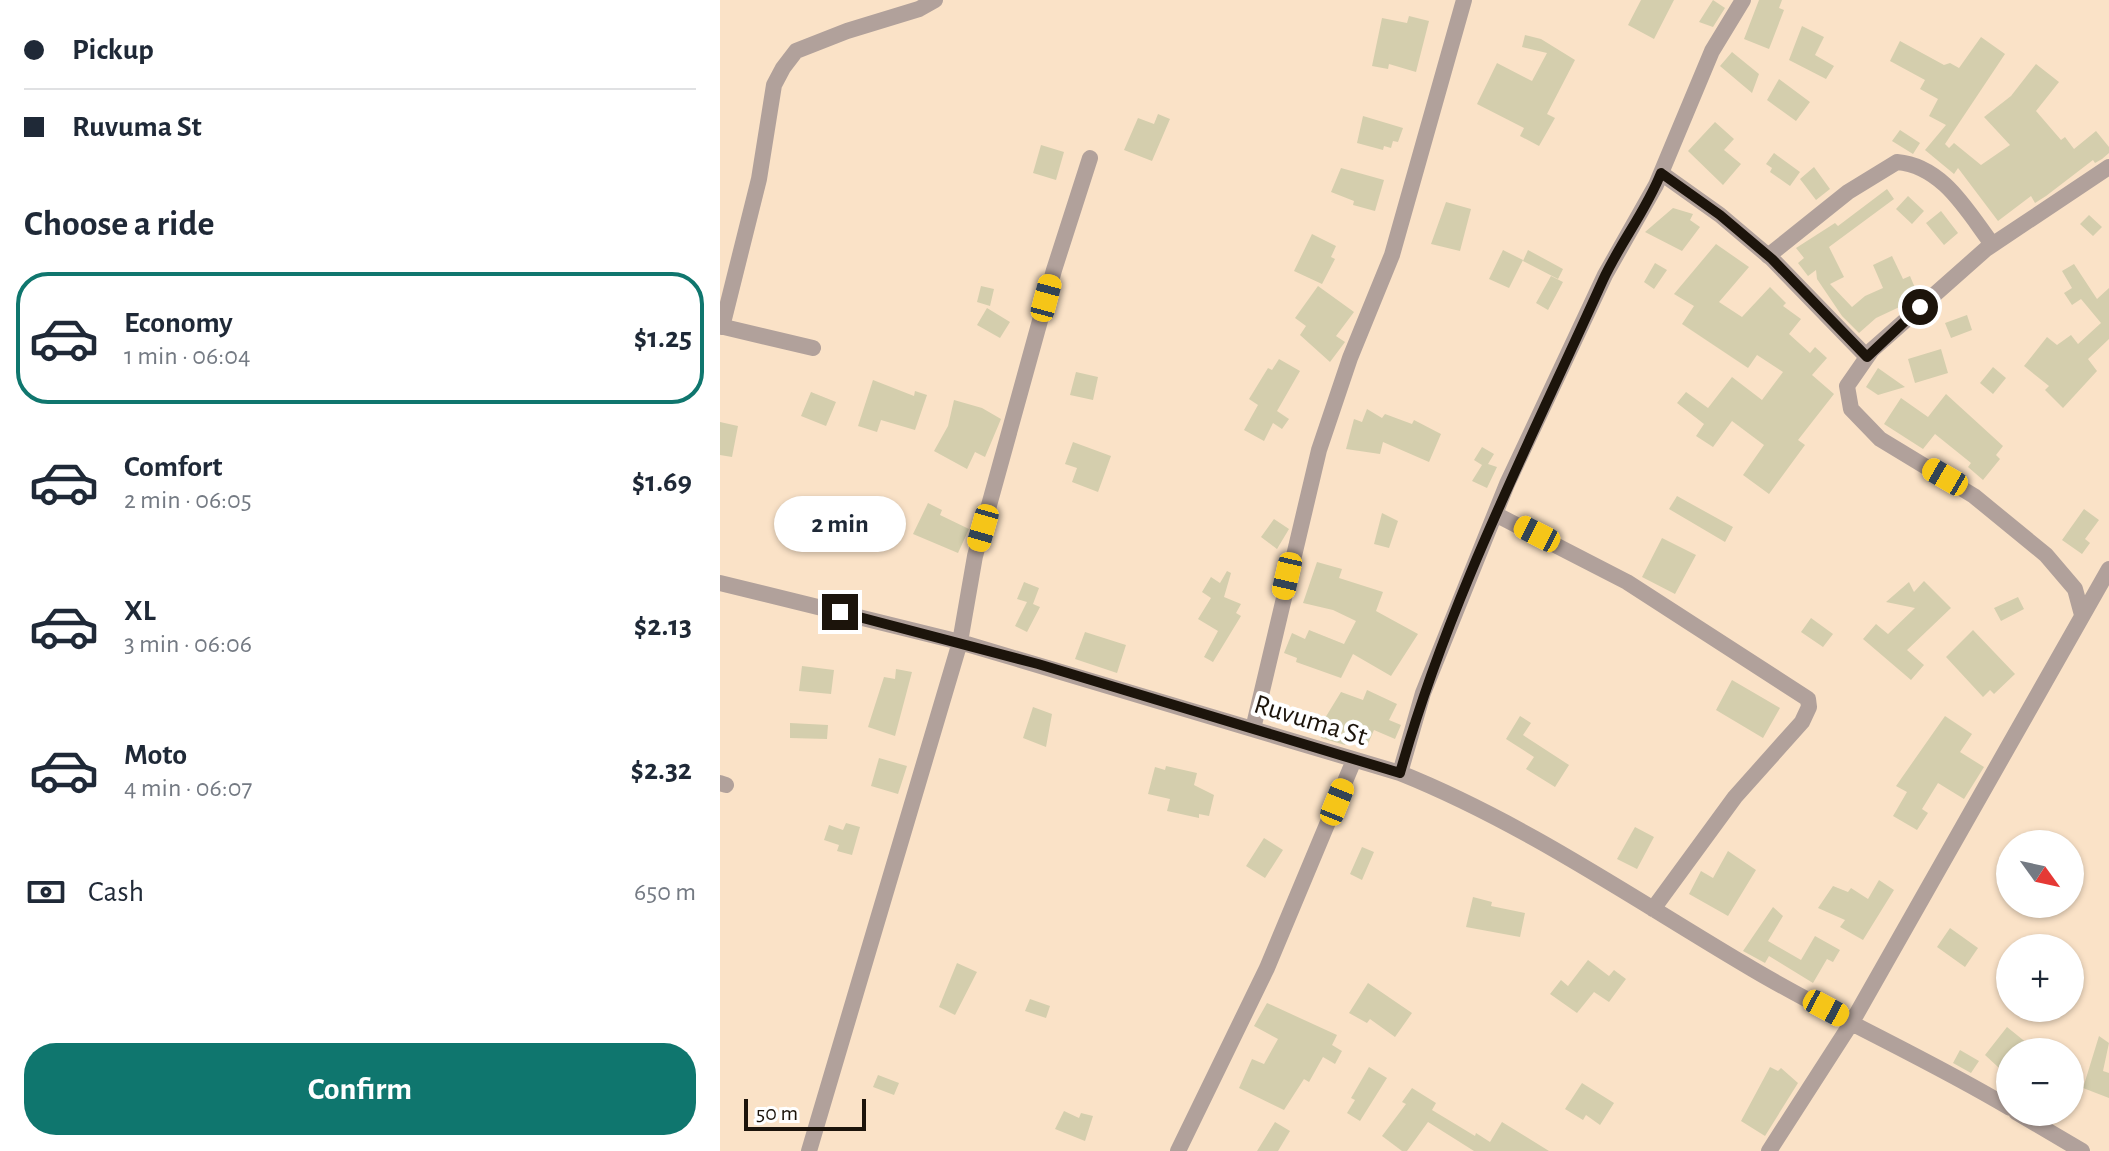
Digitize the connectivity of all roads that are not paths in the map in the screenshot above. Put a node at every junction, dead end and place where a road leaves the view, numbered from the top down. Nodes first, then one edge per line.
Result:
1 (935, 0) edge
2 (1464, 0) edge
3 (1743, 0) edge
4 (1090, 158) dead end
5 (2109, 167) edge
6 (1661, 173) junction
7 (1992, 244) junction
8 (1768, 256) junction
9 (721, 326) edge
10 (813, 348) dead end
11 (1867, 357) junction
12 (1495, 514) junction
13 (2109, 569) edge
14 (720, 583) edge
15 (2082, 615) junction
16 (960, 642) junction
17 (1253, 729) junction
18 (1354, 760) junction
19 (1400, 773) junction
20 (1653, 909) junction
21 (1852, 1022) junction
22 (1996, 1100) edge
23 (2040, 1126) edge
24 (809, 1151) edge
25 (1178, 1151) edge
26 (1769, 1151) edge
27 (2082, 1151) edge

1 - 9 street
2 - 17 street
3 - 6 street
4 - 16 street
5 - 7 street
6 - 8 street
6 - 12 street
7 - 8 street
7 - 11 street
8 - 11 street
9 - 10 street
11 - 15 street
12 - 19 street
12 - 20 street
13 - 15 street
14 - 16 street, Ruvuma St
15 - 21 street
16 - 17 street, Ruvuma St
16 - 24 street
17 - 18 street, Ruvuma St
18 - 19 street, Ruvuma St
18 - 25 street
19 - 20 street, Ruvuma St
20 - 21 street, Ruvuma St
21 - 22 street, Ruvuma St
21 - 26 street
23 - 27 street

